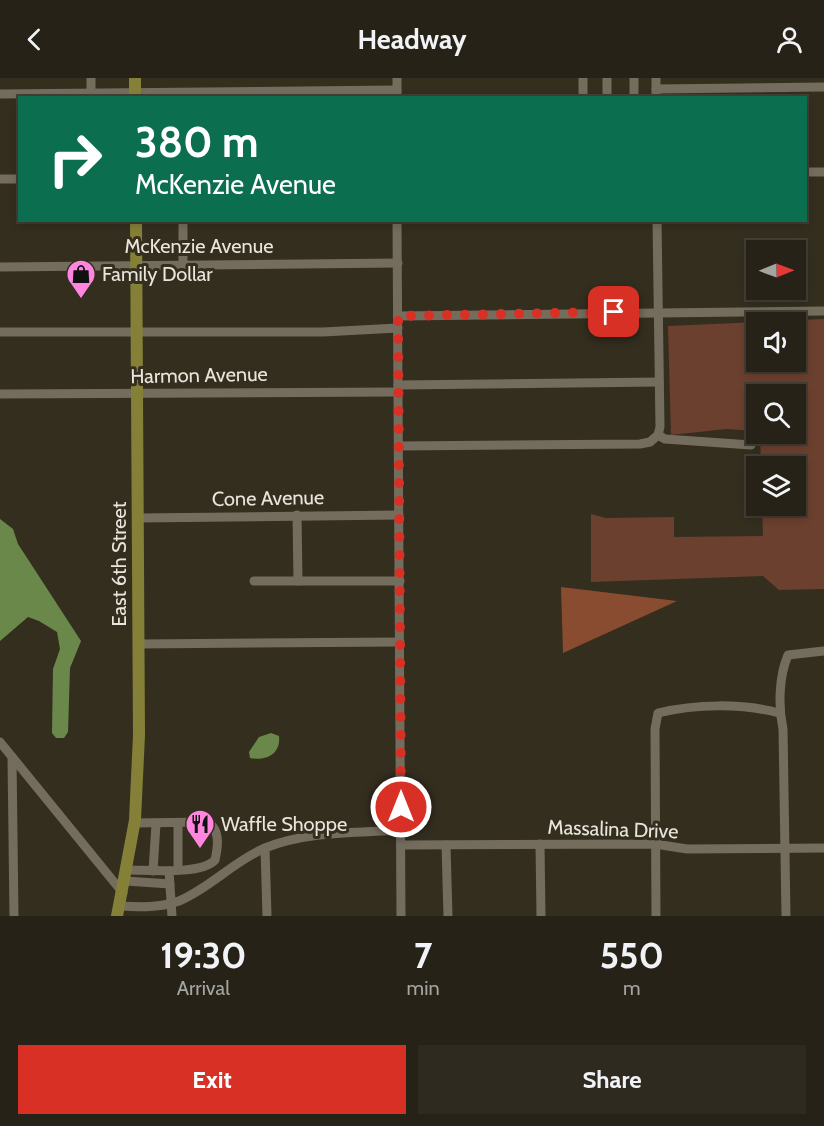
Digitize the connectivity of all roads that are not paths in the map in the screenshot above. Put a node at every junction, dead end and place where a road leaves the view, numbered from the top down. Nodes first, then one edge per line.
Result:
1 (91, 78) edge
2 (135, 78) edge
3 (397, 78) edge
4 (583, 78) edge
5 (607, 78) edge
6 (634, 78) edge
7 (656, 78) edge
8 (706, 78) edge
9 (728, 83) edge
10 (824, 87) edge
11 (706, 88) junction
12 (0, 93) edge
13 (656, 93) edge
14 (85, 94) edge
15 (397, 94) edge
16 (135, 95) edge
17 (584, 96) edge
18 (608, 96) edge
19 (634, 96) edge
20 (807, 172) edge
21 (824, 172) edge
22 (18, 178) edge
23 (0, 179) edge
24 (136, 222) edge
25 (183, 222) edge
26 (397, 222) edge
27 (657, 222) edge
28 (398, 263) junction
29 (183, 264) junction
30 (136, 265) junction
31 (0, 267) edge
32 (658, 311) junction
33 (824, 311) edge
34 (398, 316) junction
35 (398, 328) junction
36 (0, 332) edge
37 (137, 332) junction
38 (659, 382) junction
39 (398, 388) junction
40 (0, 394) edge
41 (137, 394) junction
42 (658, 435) junction
43 (751, 445) dead end
44 (399, 446) junction
45 (297, 515) junction
46 (399, 515) junction
47 (138, 518) junction
48 (254, 581) dead end
49 (298, 581) junction
50 (400, 581) junction
51 (400, 642) junction
52 (139, 644) junction
53 (824, 651) edge
54 (779, 713) junction
55 (0, 742) edge
56 (12, 757) junction
57 (178, 822) junction
58 (134, 823) junction
59 (156, 824) junction
60 (401, 830) junction
61 (540, 844) junction
62 (655, 844) junction
63 (401, 845) junction
64 (446, 845) junction
65 (265, 848) junction
66 (785, 848) junction
67 (824, 848) edge
68 (175, 868) junction
69 (153, 871) junction
70 (125, 881) junction
71 (170, 884) junction
72 (171, 903) junction
73 (119, 911) edge
74 (14, 916) edge
75 (172, 916) edge
76 (267, 916) edge
77 (401, 916) edge
78 (448, 916) edge
79 (541, 916) edge
80 (656, 916) edge
81 (786, 916) edge

1 - 14 street
2 - 16 main road
3 - 15 street
4 - 17 street
5 - 18 street
6 - 19 street
7 - 13 street
8 - 11 street
9 - 10 street
9 - 11 street
11 - 13 street
12 - 14 street
14 - 16 street
15 - 16 street
20 - 21 street
22 - 23 street
24 - 30 main road, East 6th Street
25 - 29 street
26 - 28 street
27 - 32 street
28 - 29 street, McKenzie Avenue
28 - 34 street
29 - 30 street, McKenzie Avenue
30 - 31 street, McKenzie Avenue
30 - 37 main road, East 6th Street
32 - 33 street
32 - 34 street
32 - 38 street
34 - 35 street
35 - 37 street
35 - 39 street
36 - 37 street
37 - 41 main road, East 6th Street
38 - 39 street, Harmon Avenue
38 - 42 street
39 - 41 street, Harmon Avenue
39 - 44 street
40 - 41 street, Harmon Avenue
41 - 47 main road, East 6th Street
42 - 43 street
42 - 44 street
44 - 46 street
45 - 46 street, Cone Avenue
45 - 47 street, Cone Avenue
45 - 49 street
46 - 50 street
47 - 52 main road, East 6th Street
48 - 49 street
49 - 50 street
50 - 51 street
51 - 52 street
51 - 60 street
52 - 58 main road, East 6th Street
53 - 54 street
54 - 62 street
54 - 66 street
55 - 56 street
56 - 70 street
56 - 74 street
57 - 59 street
57 - 68 street
57 - 68 street
58 - 59 street
58 - 70 main road, East 6th Street
59 - 69 street
60 - 63 street
60 - 65 street
61 - 62 street, Massalina Drive
61 - 64 street, Massalina Drive
61 - 79 street
62 - 66 street, Massalina Drive
62 - 80 street
63 - 64 street, Massalina Drive
63 - 77 street
64 - 78 street
65 - 72 street
65 - 76 street
66 - 67 street, Massalina Drive
66 - 81 street
68 - 69 street
68 - 71 street
69 - 70 street
70 - 71 street
70 - 73 main road, East 6th Street
71 - 72 street
72 - 73 street
72 - 75 street

